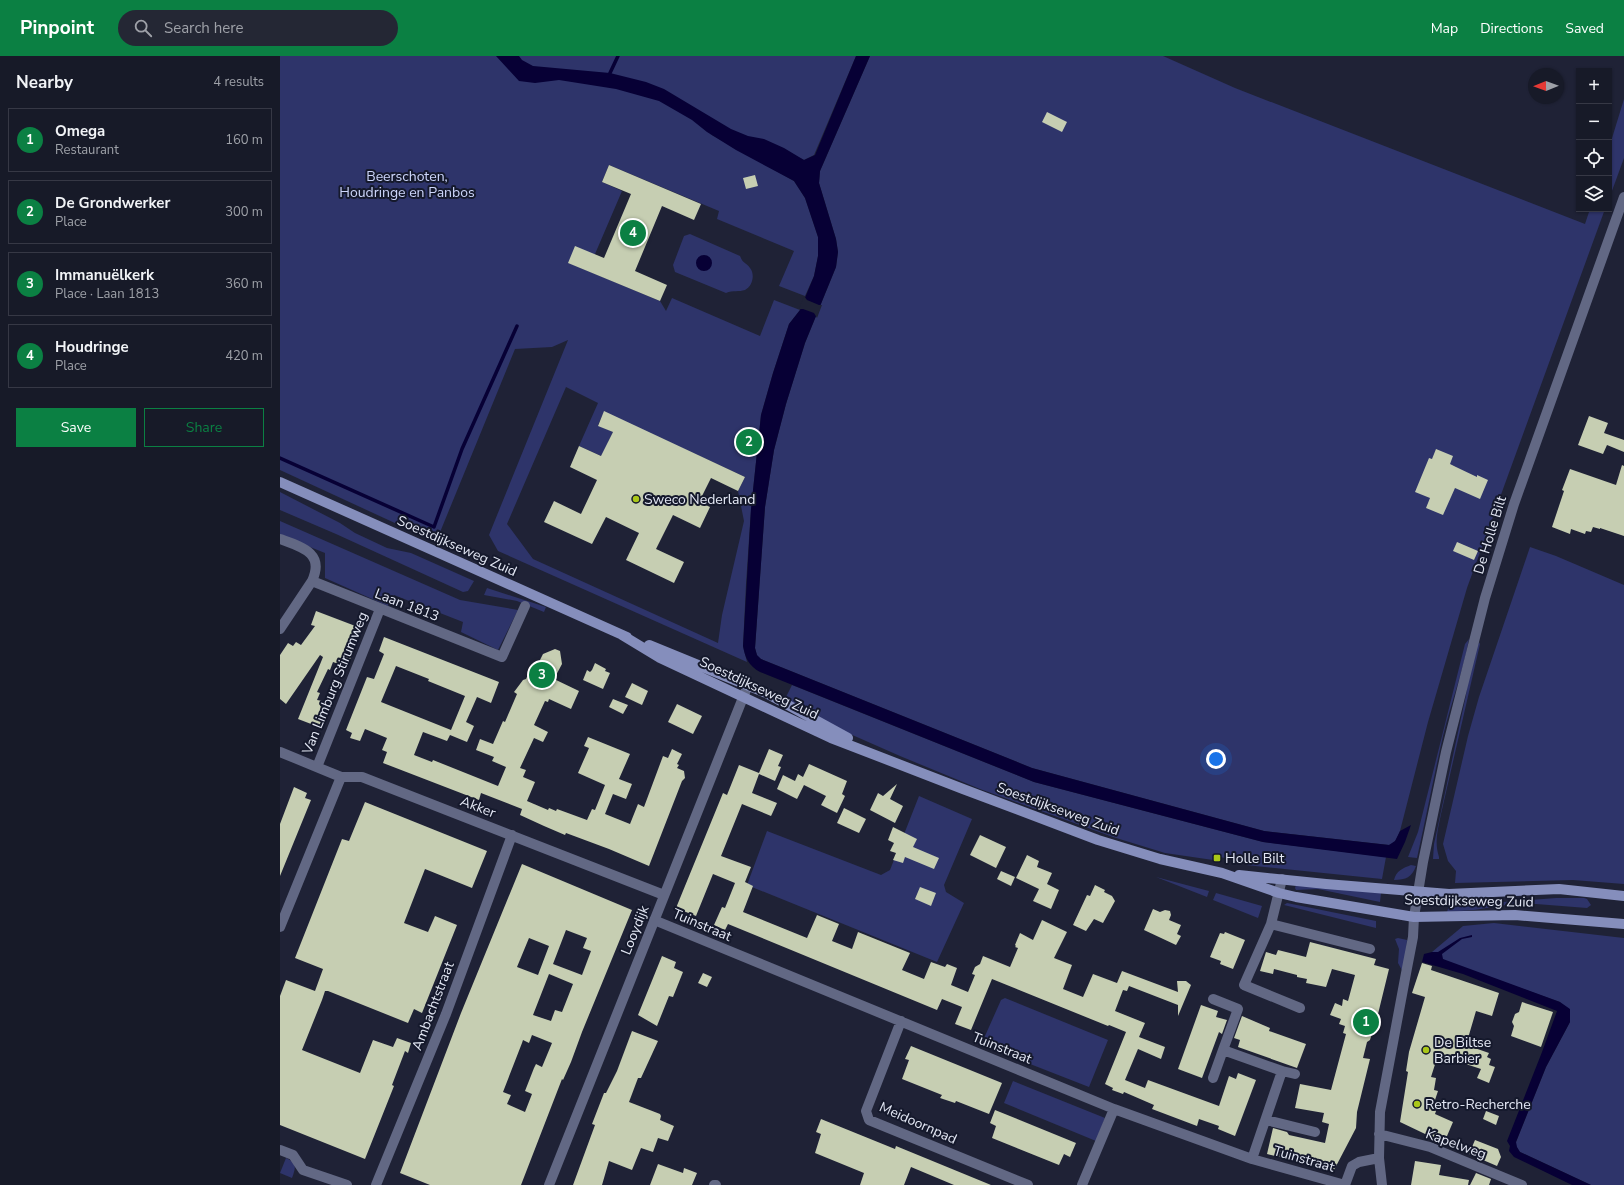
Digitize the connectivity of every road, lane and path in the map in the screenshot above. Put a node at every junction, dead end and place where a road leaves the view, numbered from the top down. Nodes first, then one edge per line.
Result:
1 (1624, 197) edge
2 (280, 482) edge
3 (280, 539) edge
4 (312, 581) junction
5 (525, 606) dead end
6 (380, 609) junction
7 (280, 629) edge
8 (622, 635) junction
9 (748, 685) junction
10 (744, 696) junction
11 (280, 752) edge
12 (889, 759) junction
13 (316, 767) junction
14 (341, 776) junction
15 (512, 836) junction
16 (1222, 873) junction
17 (1282, 879) junction
18 (1418, 892) junction
19 (1279, 893) junction
20 (664, 895) junction
21 (1624, 896) edge
22 (284, 906) edge
23 (1414, 917) junction
24 (654, 920) junction
25 (1271, 924) junction
26 (1624, 924) edge
27 (280, 927) edge
28 (1370, 949) dead end
29 (1214, 999) dead end
30 (1300, 1008) dead end
31 (901, 1022) junction
32 (1223, 1050) junction
33 (1282, 1071) junction
34 (1295, 1074) dead end
35 (1213, 1078) dead end
36 (1114, 1109) junction
37 (1266, 1120) junction
38 (1315, 1132) dead end
39 (1379, 1134) junction
40 (280, 1150) edge
41 (1379, 1158) junction
42 (1252, 1159) junction
43 (347, 1185) edge
44 (376, 1185) edge
45 (549, 1185) edge
46 (1028, 1185) edge
47 (1082, 1185) edge
48 (1345, 1185) edge
49 (1382, 1185) edge
50 (1522, 1185) edge

1 - 18 street, De Holle Bilt
2 - 8 main road, Soestdijkseweg Zuid
3 - 4 street
4 - 6 street, Laan 1813
4 - 7 street
5 - 6 street, Laan 1813
6 - 13 street, Van Limburg Stirumweg
8 - 9 main road, Soestdijkseweg Zuid
8 - 10 main road, Soestdijkseweg Zuid
9 - 10 street, Looydijk
9 - 12 main road, Soestdijkseweg Zuid
10 - 12 main road, Soestdijkseweg Zuid
10 - 20 street, Looydijk
11 - 13 street, Akker
12 - 16 main road, Soestdijkseweg Zuid
13 - 14 street, Akker
14 - 15 street, Akker
14 - 22 street
15 - 20 street, Akker
15 - 44 street, Ambachtstraat
16 - 17 main road, Soestdijkseweg Zuid
16 - 19 main road, Soestdijkseweg Zuid
17 - 18 main road, Soestdijkseweg Zuid
17 - 19 street
18 - 21 main road, Soestdijkseweg Zuid
18 - 23 street, De Holle Bilt
19 - 23 main road, Soestdijkseweg Zuid
19 - 25 street
20 - 24 street, Looydijk
22 - 27 street
23 - 26 main road, Soestdijkseweg Zuid
23 - 39 street, De Holle Bilt
24 - 31 street, Tuinstraat
24 - 45 street, Looydijk
25 - 28 street
25 - 30 street
29 - 32 street
31 - 36 street, Tuinstraat
31 - 46 street, Meidoornpad
32 - 33 street
32 - 35 street
33 - 34 street
33 - 37 street
36 - 42 street, Tuinstraat
36 - 47 street
37 - 38 street
37 - 42 street
39 - 41 street, De Holle Bilt
39 - 50 street, Kapelweg
40 - 43 street
41 - 48 street
41 - 49 street, De Holle Bilt
42 - 48 street, Tuinstraat

